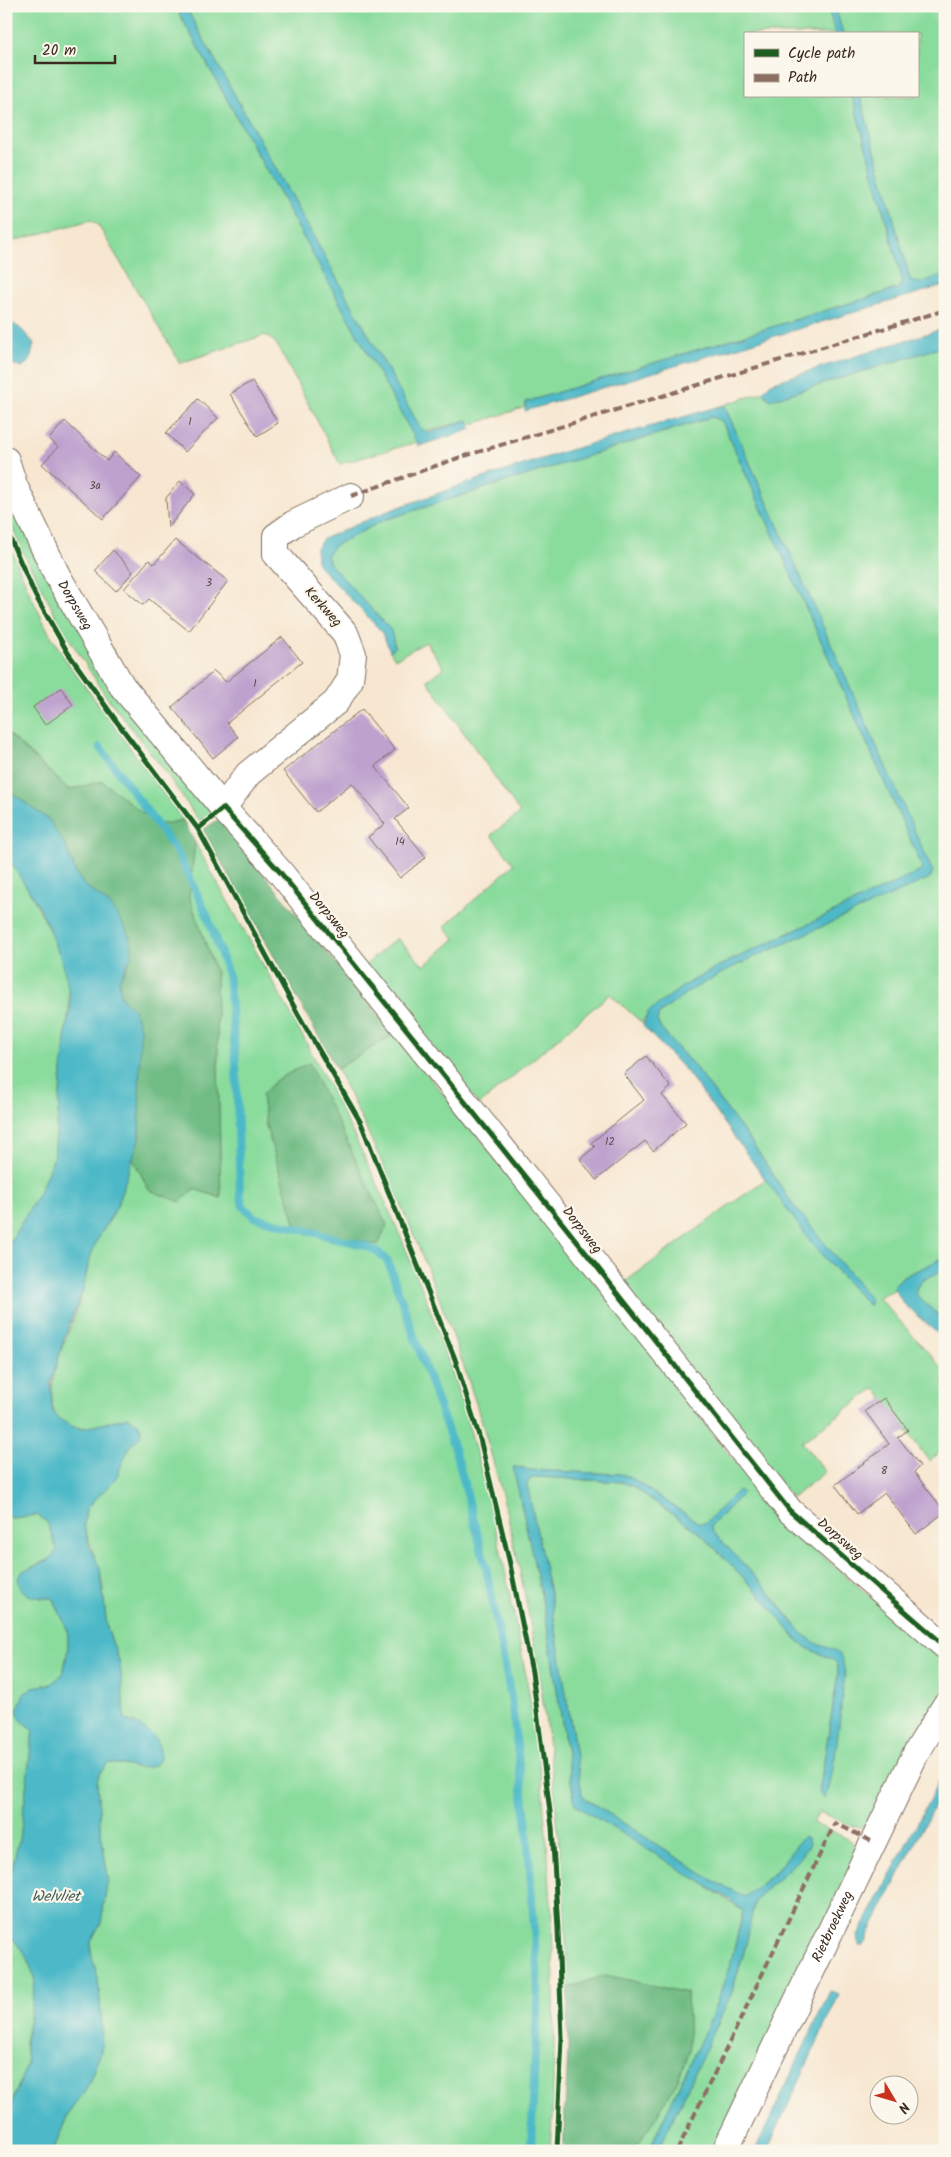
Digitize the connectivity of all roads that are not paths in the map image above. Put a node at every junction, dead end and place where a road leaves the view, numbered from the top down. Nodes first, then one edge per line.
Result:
1 (6, 460) edge
2 (351, 496) dead end
3 (223, 808) junction
4 (945, 1646) edge
5 (945, 1706) edge
6 (725, 2151) edge

1 - 3 street, Dorpsweg
2 - 3 street, Kerkweg
3 - 4 street, Dorpsweg
5 - 6 street, Rietbroekweg

